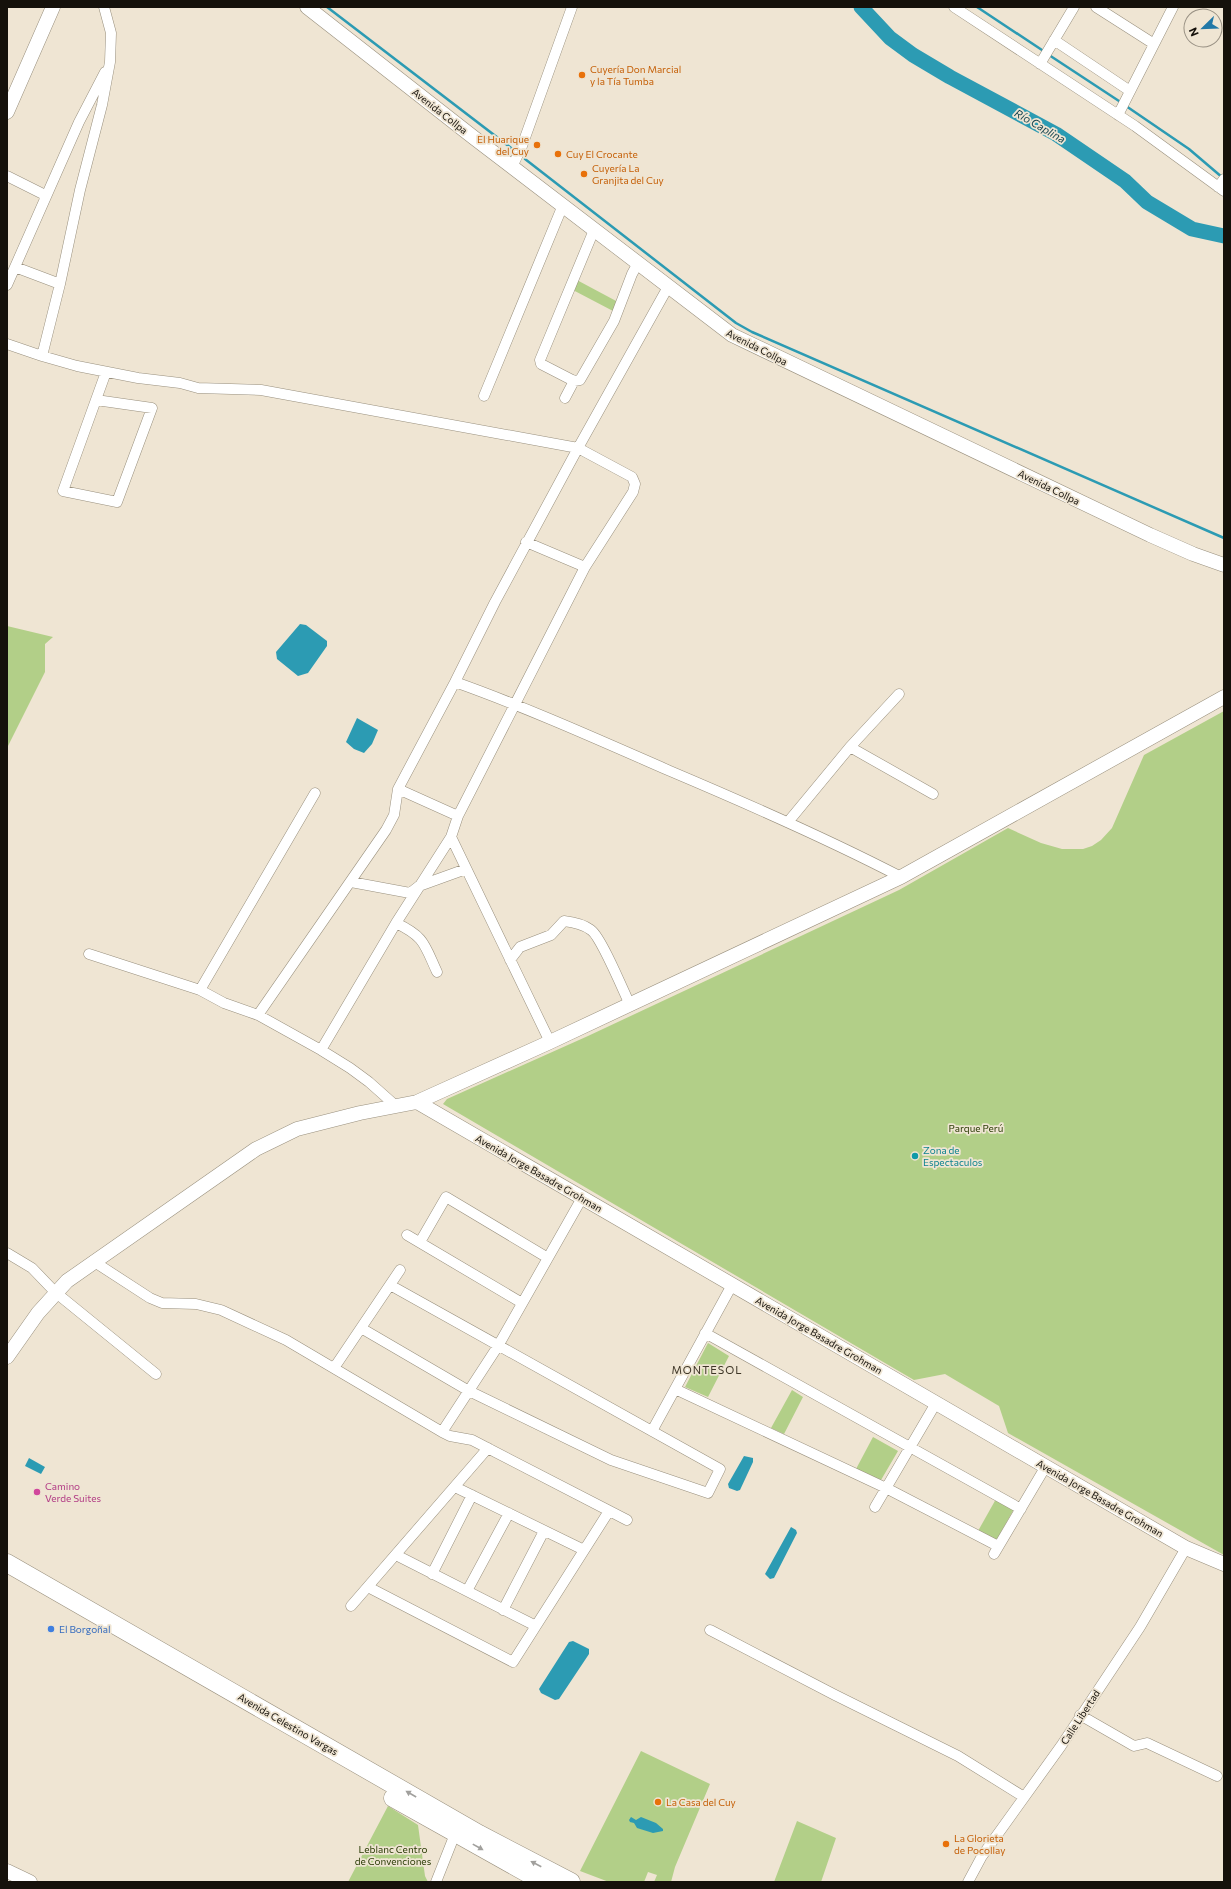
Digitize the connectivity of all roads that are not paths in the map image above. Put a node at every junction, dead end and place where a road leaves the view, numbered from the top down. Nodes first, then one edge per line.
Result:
1 (53, 7) edge
2 (104, 7) edge
3 (307, 7) edge
4 (572, 7) edge
5 (954, 7) edge
6 (1074, 7) edge
7 (1096, 7) edge
8 (1173, 7) edge
9 (1054, 40) junction
10 (1154, 44) junction
11 (1044, 57) junction
12 (110, 62) junction
13 (1130, 91) junction
14 (1121, 108) junction
15 (7, 112) edge
16 (512, 167) junction
17 (7, 176) edge
18 (1222, 185) edge
19 (45, 195) junction
20 (562, 206) junction
21 (594, 230) junction
22 (638, 263) junction
23 (15, 267) junction
24 (60, 284) junction
25 (7, 285) edge
26 (668, 287) junction
27 (7, 344) edge
28 (42, 356) junction
29 (106, 372) junction
30 (574, 381) junction
31 (484, 396) dead end
32 (565, 398) dead end
33 (96, 400) junction
34 (578, 448) junction
35 (526, 542) junction
36 (1224, 565) edge
37 (584, 568) junction
38 (455, 682) junction
39 (899, 694) dead end
40 (1224, 697) edge
41 (514, 703) junction
42 (850, 747) junction
43 (398, 789) junction
44 (315, 793) dead end
45 (933, 794) dead end
46 (458, 816) junction
47 (788, 822) junction
48 (451, 837) junction
49 (466, 868) junction
50 (901, 877) junction
51 (351, 882) junction
52 (419, 886) junction
53 (396, 923) junction
54 (89, 954) dead end
55 (510, 960) junction
56 (437, 972) dead end
57 (200, 990) junction
58 (630, 1005) junction
59 (258, 1015) junction
60 (550, 1042) junction
61 (322, 1050) junction
62 (417, 1102) junction
63 (396, 1106) junction
64 (582, 1198) junction
65 (407, 1235) dead end
66 (420, 1242) junction
67 (7, 1253) edge
68 (548, 1258) junction
69 (93, 1261) junction
70 (400, 1270) dead end
71 (390, 1285) junction
72 (732, 1285) junction
73 (55, 1292) junction
74 (522, 1304) junction
75 (361, 1328) junction
76 (705, 1333) junction
77 (498, 1346) junction
78 (7, 1357) edge
79 (334, 1368) junction
80 (156, 1374) dead end
81 (675, 1389) junction
82 (470, 1392) junction
83 (936, 1403) junction
84 (652, 1431) junction
85 (442, 1432) junction
86 (911, 1446) junction
87 (488, 1448) junction
88 (1046, 1466) junction
89 (455, 1487) junction
90 (886, 1488) junction
91 (472, 1495) junction
92 (875, 1507) dead end
93 (1021, 1509) junction
94 (609, 1510) junction
95 (509, 1513) junction
96 (627, 1520) dead end
97 (544, 1531) junction
98 (1186, 1548) junction
99 (584, 1550) junction
100 (396, 1555) junction
101 (1224, 1564) edge
102 (8, 1569) edge
103 (432, 1574) junction
104 (368, 1587) junction
105 (467, 1591) junction
106 (351, 1606) dead end
107 (503, 1610) junction
108 (536, 1626) junction
109 (710, 1630) dead end
110 (1080, 1715) junction
111 (1217, 1776) dead end
112 (1024, 1797) junction
113 (435, 1815) junction
114 (455, 1834) junction
115 (7, 1871) edge
116 (30, 1882) edge
117 (436, 1882) edge
118 (543, 1882) edge
119 (571, 1882) edge
120 (968, 1882) edge

1 - 15 main road
2 - 12 street
3 - 16 main road, Avenida Collpa
4 - 16 street
5 - 11 street
6 - 9 street
7 - 10 street
8 - 10 street
9 - 11 street
9 - 13 street
10 - 13 street
11 - 14 street
12 - 19 street
12 - 24 street
13 - 14 street
14 - 18 street
16 - 20 main road, Avenida Collpa
17 - 19 street
19 - 23 street
20 - 21 main road, Avenida Collpa
20 - 31 street
21 - 22 main road, Avenida Collpa
21 - 30 street
22 - 26 main road, Avenida Collpa
22 - 30 street
23 - 24 street
23 - 25 street
24 - 28 street
26 - 34 street
26 - 36 main road, Avenida Collpa
27 - 28 street
28 - 29 street
29 - 33 street
29 - 34 street
30 - 32 street
33 - 33 street
34 - 35 street
34 - 37 street
35 - 37 street
35 - 38 street
37 - 41 street
38 - 41 street
38 - 43 street
39 - 42 street
40 - 50 main road
41 - 46 street
41 - 47 street
42 - 45 street
42 - 47 street
43 - 46 street
43 - 51 street
44 - 57 street
46 - 48 street
47 - 50 street
48 - 49 street
48 - 52 street
49 - 52 street
49 - 55 street
50 - 58 main road
51 - 52 street
51 - 59 street
52 - 53 street
53 - 56 street
53 - 61 street
54 - 57 street
55 - 58 street
55 - 60 street
57 - 59 street
58 - 60 main road
59 - 61 street
60 - 62 main road
61 - 63 street
62 - 63 main road
62 - 64 main road, Avenida Jorge Basadre Grohman
63 - 69 main road
64 - 68 street
64 - 72 main road, Avenida Jorge Basadre Grohman
65 - 66 street
66 - 68 street
66 - 74 street
67 - 73 street
68 - 74 street
69 - 73 main road
69 - 79 street
70 - 71 street
71 - 75 street
71 - 77 street
72 - 76 street
72 - 83 main road, Avenida Jorge Basadre Grohman
73 - 78 main road
73 - 80 street
74 - 77 street
75 - 79 street
75 - 82 street
76 - 81 street
76 - 86 street
77 - 82 street
77 - 84 street
79 - 85 street
81 - 84 street
81 - 90 street
82 - 84 street
82 - 85 street
83 - 86 street
83 - 88 main road, Avenida Jorge Basadre Grohman
85 - 87 street
86 - 90 street
86 - 93 street
87 - 89 street
87 - 94 street
88 - 93 street
88 - 98 main road, Avenida Jorge Basadre Grohman
89 - 91 street
89 - 100 street
90 - 92 street
90 - 93 street
91 - 95 street
91 - 103 street
94 - 96 street
94 - 99 street
95 - 97 street
95 - 105 street
97 - 99 street
97 - 107 street
98 - 101 main road, Avenida Jorge Basadre Grohman
98 - 110 street, Calle Libertad
99 - 108 street
100 - 103 street
100 - 104 street
102 - 113 highway, Avenida Celestino Vargas
103 - 105 street
104 - 106 street
104 - 108 street
105 - 107 street
107 - 108 street
109 - 112 street
110 - 111 street
110 - 112 street, Calle Libertad
112 - 120 street, Calle Libertad
113 - 114 highway, Avenida Celestino Vargas
119 -> 113 highway, Avenida Celestino Vargas
114 - 117 street
114 -> 118 highway, Avenida Celestino Vargas
115 - 116 main road

